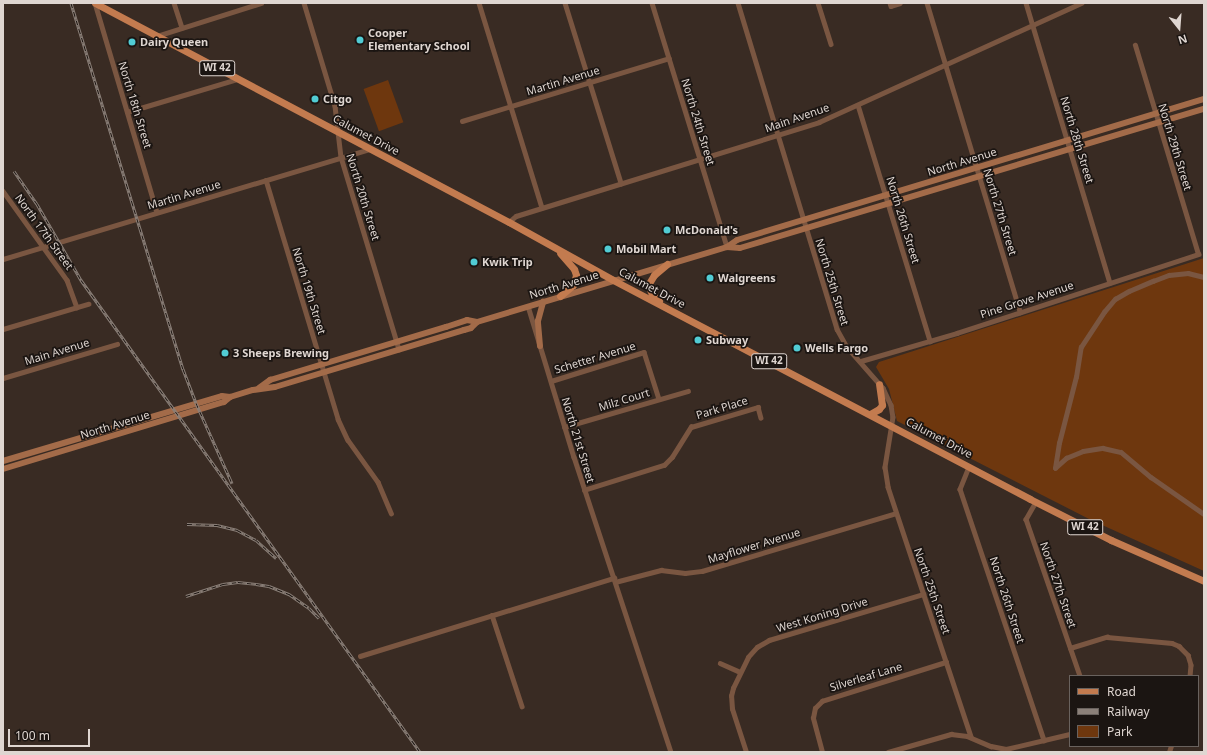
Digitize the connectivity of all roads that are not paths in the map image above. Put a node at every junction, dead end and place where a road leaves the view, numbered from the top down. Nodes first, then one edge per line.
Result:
1 (95, 3) edge
2 (174, 3) edge
3 (261, 3) edge
4 (304, 3) edge
5 (479, 3) edge
6 (565, 3) edge
7 (652, 3) edge
8 (738, 3) edge
9 (818, 3) edge
10 (900, 3) edge
11 (927, 3) edge
12 (1026, 3) edge
13 (1080, 3) edge
14 (890, 4) edge
15 (1032, 25) junction
16 (182, 28) junction
17 (157, 36) junction
18 (830, 44) dead end
19 (1135, 45) dead end
20 (669, 58) junction
21 (946, 65) junction
22 (238, 79) junction
23 (590, 82) junction
24 (1204, 100) edge
25 (858, 105) junction
26 (511, 106) junction
27 (1204, 109) edge
28 (127, 112) junction
29 (1156, 114) junction
30 (462, 121) dead end
31 (1159, 122) junction
32 (338, 132) junction
33 (777, 134) junction
34 (1068, 140) junction
35 (369, 149) junction
36 (1070, 149) junction
37 (341, 157) junction
38 (699, 159) junction
39 (978, 167) junction
40 (980, 176) junction
41 (266, 180) junction
42 (621, 183) junction
43 (3, 191) edge
44 (886, 195) junction
45 (889, 203) junction
46 (542, 208) junction
47 (157, 212) junction
48 (804, 220) junction
49 (509, 222) junction
50 (806, 228) junction
51 (43, 247) junction
52 (727, 247) junction
53 (556, 249) junction
54 (1198, 254) joint
55 (3, 259) edge
56 (668, 264) junction
57 (1204, 277) edge
58 (613, 280) junction
59 (1110, 283) junction
60 (560, 296) junction
61 (543, 302) junction
62 (88, 304) dead end
63 (528, 306) junction
64 (77, 307) junction
65 (666, 308) junction
66 (1020, 312) junction
67 (477, 322) junction
68 (3, 329) edge
69 (930, 341) junction
70 (397, 342) junction
71 (117, 344) dead end
72 (540, 346) junction
73 (399, 349) junction
74 (861, 362) junction
75 (322, 365) junction
76 (324, 372) junction
77 (3, 378) edge
78 (550, 381) junction
79 (879, 384) junction
80 (259, 388) junction
81 (688, 391) dead end
82 (230, 397) junction
83 (659, 399) junction
84 (870, 414) junction
85 (761, 418) dead end
86 (892, 426) junction
87 (564, 427) junction
88 (3, 461) edge
89 (969, 467) junction
90 (3, 469) edge
91 (584, 490) junction
92 (1036, 502) junction
93 (391, 513) dead end
94 (896, 513) junction
95 (1204, 514) edge
96 (614, 580) junction
97 (1204, 581) edge
98 (923, 594) junction
99 (492, 615) junction
100 (1070, 648) junction
101 (360, 656) dead end
102 (720, 662) dead end
103 (946, 662) junction
104 (740, 672) junction
105 (1080, 675) edge
106 (1190, 675) edge
107 (522, 706) dead end
108 (1069, 734) edge
109 (971, 737) junction
110 (1044, 740) junction
111 (671, 752) edge
112 (746, 752) edge
113 (822, 752) edge
114 (888, 752) edge

1 - 17 main road, Calumet Drive / WI 42
1 - 28 street, North 18th Street
2 - 16 street
3 - 16 street
4 - 32 street, North 20th Street
5 - 26 street
6 - 23 street
7 - 20 street, North 24th Street
8 - 33 street, North 25th Street
9 - 18 street
10 - 14 street
11 - 21 street, North 27th Street
12 - 15 street, North 28th Street
13 - 15 street, Main Avenue
15 - 21 street, Main Avenue
15 - 34 street, North 28th Street
16 - 17 street
17 - 22 main road, Calumet Drive / WI 42
19 - 29 street, North 29th Street
20 - 23 street, Martin Avenue
20 - 38 street, North 24th Street
21 - 25 street, Main Avenue
21 - 39 street, North 27th Street
22 - 28 street
22 - 32 main road, Calumet Drive / WI 42
23 - 26 street, Martin Avenue
23 - 42 street
24 - 29 main road, North Avenue
25 - 33 street, Main Avenue
25 - 44 street, North 26th Street
26 - 30 street, Martin Avenue
26 - 46 street
27 - 31 main road, North Avenue
28 - 47 street, North 18th Street
29 - 31 street, North 29th Street
29 - 34 main road, North Avenue
31 - 36 main road, North Avenue
31 - 54 street, North 29th Street
32 - 35 main road, Calumet Drive / WI 42
32 - 37 street, North 20th Street
33 - 38 street, Main Avenue
33 - 48 street, North 25th Street
34 - 36 street, North 28th Street
34 - 39 main road, North Avenue
35 - 37 street, Martin Avenue
35 - 49 main road, Calumet Drive / WI 42
36 - 40 main road, North Avenue
36 - 59 street, North 28th Street
37 - 41 street, Martin Avenue
37 - 70 street, North 20th Street
38 - 42 street, Main Avenue
38 - 52 street, North 24th Street
39 - 40 street, North 27th Street
39 - 44 main road, North Avenue
40 - 45 main road, North Avenue
40 - 66 street, North 27th Street
41 - 47 street, Martin Avenue
41 - 75 street, North 19th Street
42 - 46 street, Main Avenue
43 - 51 street, North 17th Street
44 - 45 street, North 26th Street
44 - 48 main road, North Avenue
45 - 50 main road, North Avenue
45 - 69 street, North 26th Street
46 - 49 street, Main Avenue
47 - 51 street, Martin Avenue
48 - 50 street, North 25th Street
48 - 52 main road, North Avenue
49 - 53 main road, Calumet Drive / WI 42
50 - 52 main road, North Avenue
50 - 74 street, North 25th Street
51 - 55 street, Martin Avenue
51 - 64 street, North 17th Street
52 - 56 main road, North Avenue
53 - 58 main road, Calumet Drive / WI 42
53 - 60 main road
54 - 59 street, Pine Grove Avenue
56 - 58 main road, North Avenue
56 - 65 main road
57 - 95 street
58 - 60 main road, North Avenue
58 - 65 main road, Calumet Drive / WI 42
59 - 66 street, Pine Grove Avenue
60 - 61 main road, North Avenue
61 - 63 main road, North Avenue
61 - 72 main road
62 - 64 street
63 - 67 main road, North Avenue
63 - 72 street, North 21st Street
64 - 68 street
65 - 84 main road, Calumet Drive / WI 42
66 - 69 street, Pine Grove Avenue
67 - 70 main road, North Avenue
67 - 73 main road, North Avenue
69 - 74 street, Pine Grove Avenue
70 - 73 street, North 20th Street
70 - 75 main road, North Avenue
71 - 77 street, Main Avenue
72 - 78 street, North 21st Street
73 - 76 main road, North Avenue
74 - 79 street, North 25th Street
75 - 76 street, North 19th Street
75 - 80 main road, North Avenue
76 - 80 main road, North Avenue
76 - 93 street, North 19th Street
78 - 83 street, Schetter Avenue
78 - 87 street, North 21st Street
79 - 84 main road
79 - 86 street, North 25th Street
80 - 82 main road, North Avenue
81 - 83 street, Milz Court
82 - 88 main road, North Avenue
82 - 90 main road, North Avenue
83 - 87 street, Milz Court
84 - 86 main road, Calumet Drive / WI 42
85 - 91 street, Park Place
86 - 89 main road, Calumet Drive / WI 42
86 - 94 street, North 25th Street
87 - 91 street, North 21st Street
89 - 92 main road, Calumet Drive / WI 42
89 - 110 street, North 26th Street
91 - 96 street, North 21st Street
92 - 97 main road, Calumet Drive / WI 42
92 - 100 street, North 27th Street
94 - 96 street, Mayflower Avenue
94 - 98 street, North 25th Street
96 - 99 street, Mayflower Avenue
96 - 111 street, North 21st Street
98 - 103 street, North 25th Street
98 - 104 street, West Koning Drive
99 - 101 street, Mayflower Avenue
99 - 107 street
100 - 105 street, North 27th Street
100 - 106 street
102 - 104 street
103 - 109 street, North 25th Street
103 - 113 street, Silverleaf Lane
104 - 112 street, West Koning Drive
108 - 110 street
109 - 110 street
109 - 114 street

